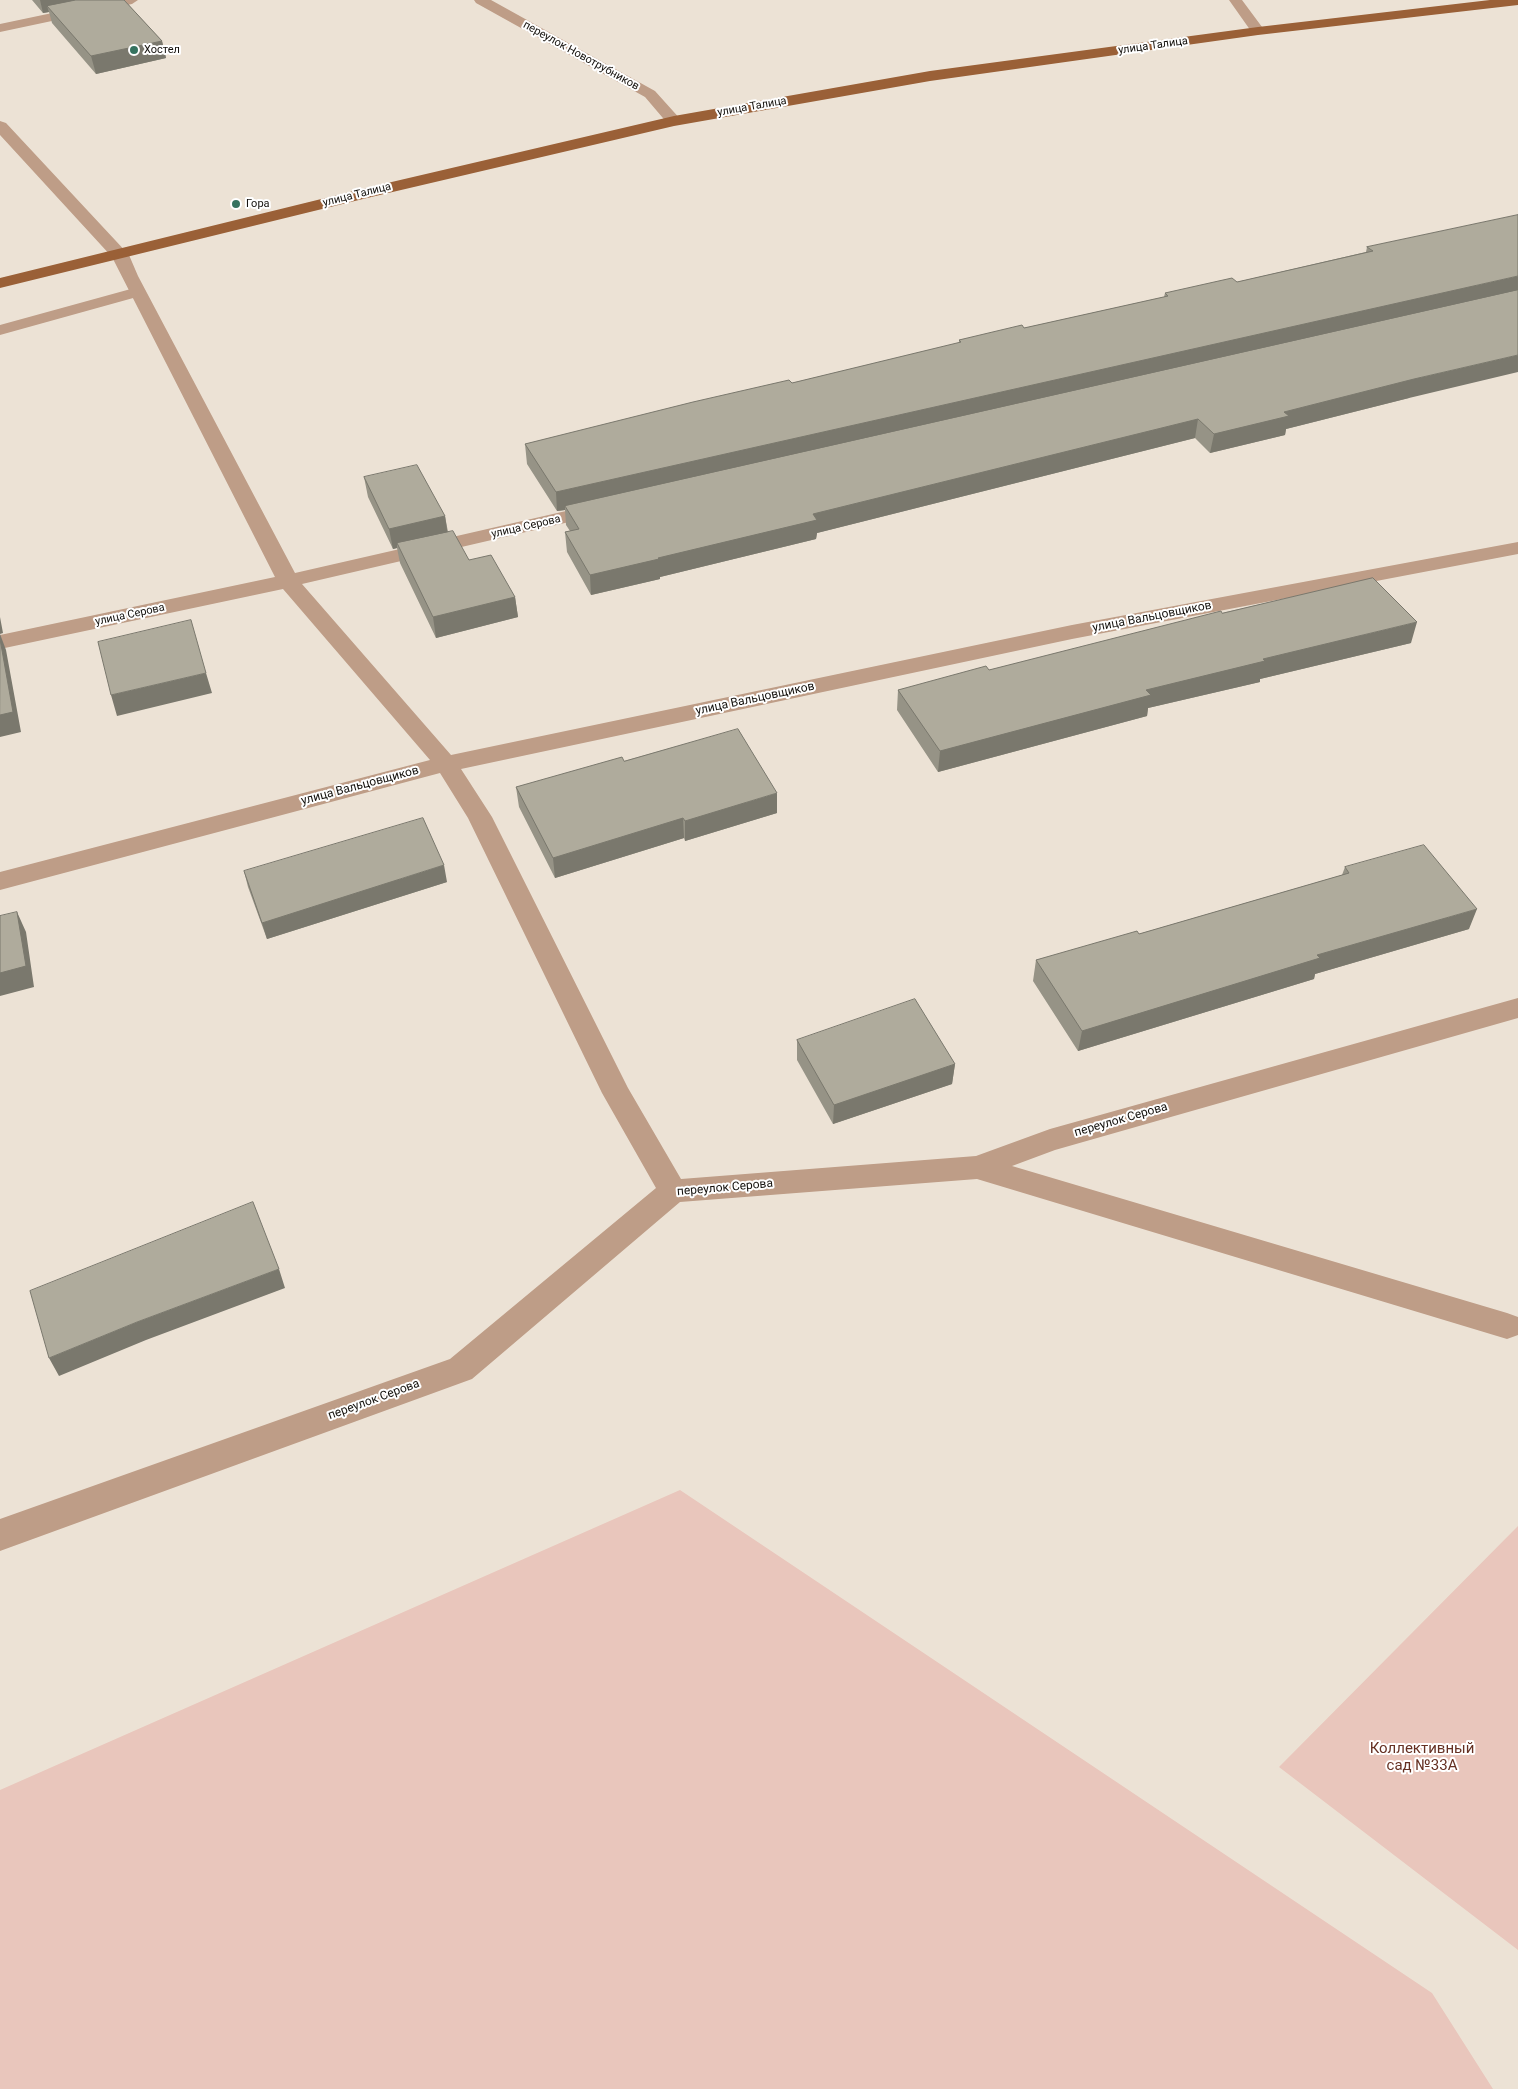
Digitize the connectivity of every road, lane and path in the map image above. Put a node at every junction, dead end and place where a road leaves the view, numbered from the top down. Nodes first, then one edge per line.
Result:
1 (132, 0) edge
2 (481, 0) edge
3 (1235, 0) edge
4 (1518, 1) edge
5 (0, 28) edge
6 (1258, 32) junction
7 (674, 121) junction
8 (0, 126) edge
9 (120, 255) junction
10 (0, 284) edge
11 (138, 292) junction
12 (0, 330) edge
13 (617, 506) edge
14 (1518, 548) edge
15 (288, 581) junction
16 (0, 642) edge
17 (446, 764) junction
18 (0, 881) edge
19 (1518, 1008) edge
20 (977, 1167) junction
21 (673, 1191) junction
22 (1514, 1327) edge
23 (0, 1535) edge

1 - 5 lane
2 - 7 street, переулок Новотрубников
3 - 6 lane
4 - 6 main road, улица Талица
6 - 7 main road, улица Талица
7 - 9 main road, улица Талица
8 - 9 street
9 - 10 main road, улица Талица
9 - 11 street
11 - 12 lane
11 - 15 street
13 - 15 street, улица Серова
14 - 17 street, улица Вальцовщиков
15 - 16 street, улица Серова
15 - 17 street
17 - 18 street, улица Вальцовщиков
17 - 21 street
19 - 20 street, переулок Серова
20 - 21 street, переулок Серова
20 - 22 street
21 - 23 street, переулок Серова

